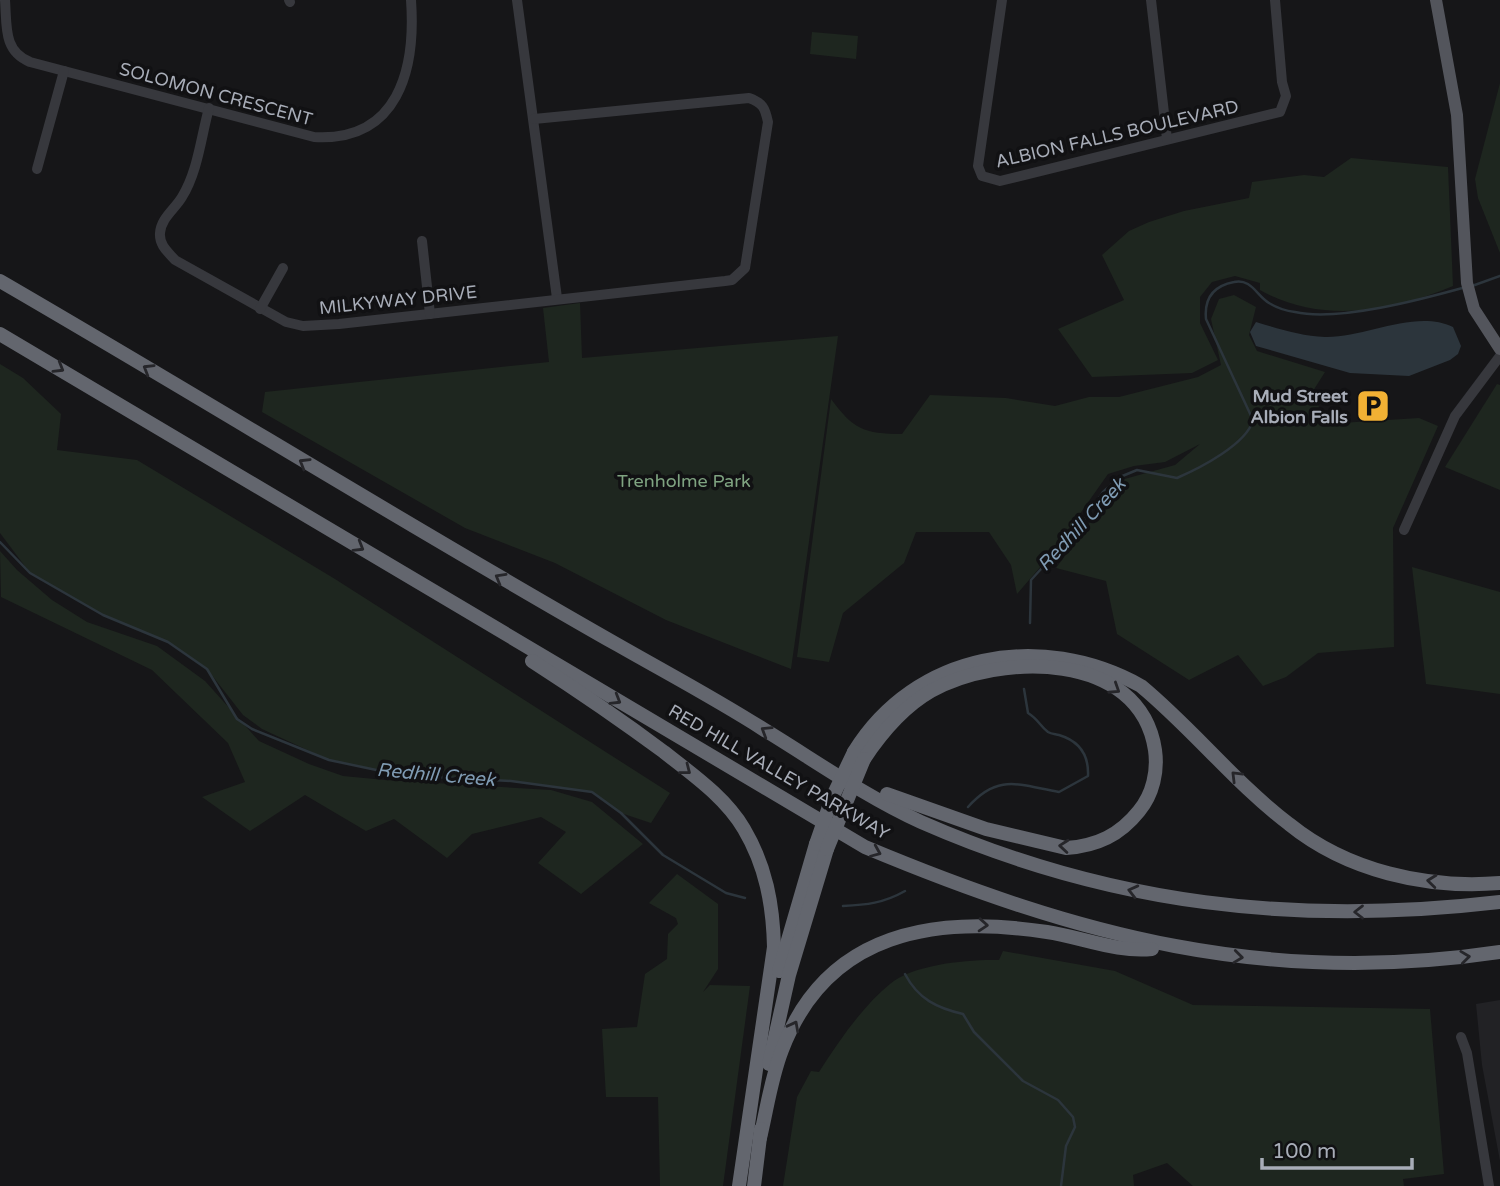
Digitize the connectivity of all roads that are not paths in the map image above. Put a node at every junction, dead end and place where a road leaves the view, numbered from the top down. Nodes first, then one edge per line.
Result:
1 (5, 0) edge
2 (411, 0) edge
3 (517, 0) edge
4 (1002, 0) edge
5 (1152, 0) edge
6 (1275, 0) edge
7 (1436, 0) edge
8 (64, 71) junction
9 (209, 108) junction
10 (534, 119) junction
11 (1167, 139) junction
12 (37, 169) dead end
13 (422, 241) dead end
14 (283, 268) dead end
15 (0, 281) edge
16 (557, 298) junction
17 (260, 309) junction
18 (430, 314) junction
19 (0, 334) edge
20 (1500, 349) edge
21 (1500, 356) edge
22 (1404, 530) dead end
23 (494, 628) junction
24 (859, 755) junction
25 (824, 767) junction
26 (822, 846) junction
27 (1500, 883) edge
28 (1500, 902) edge
29 (1171, 947) junction
30 (1500, 952) edge
31 (764, 1027) junction
32 (1461, 1037) dead end
33 (760, 1138) junction
34 (739, 1186) edge
35 (754, 1186) edge
36 (1489, 1186) edge

1 - 8 street, SOLOMON CRESCENT
2 - 9 street, SOLOMON CRESCENT
3 - 10 street
4 - 11 street, ALBION FALLS BOULEVARD
5 - 11 street
6 - 11 street, ALBION FALLS BOULEVARD
7 - 20 main road
8 - 9 street, SOLOMON CRESCENT
8 - 12 street
9 - 17 street, MILKYWAY DRIVE
10 - 16 street
10 - 16 street, MILKYWAY DRIVE
13 - 18 street
14 - 17 street
25 -> 15 highway, RED HILL VALLEY PARKWAY
16 - 18 street, MILKYWAY DRIVE
17 - 18 street, MILKYWAY DRIVE
19 -> 23 highway, RED HILL VALLEY PARKWAY
21 - 22 street
23 -> 29 highway, RED HILL VALLEY PARKWAY
23 -> 31 highway
24 -> 25 highway
24 - 26 highway, bridge
27 -> 24 highway
28 -> 25 highway, RED HILL VALLEY PARKWAY
26 - 31 highway
26 - 33 highway
29 -> 30 highway, RED HILL VALLEY PARKWAY
33 -> 29 highway
31 - 34 highway
32 - 36 street
33 - 35 highway

